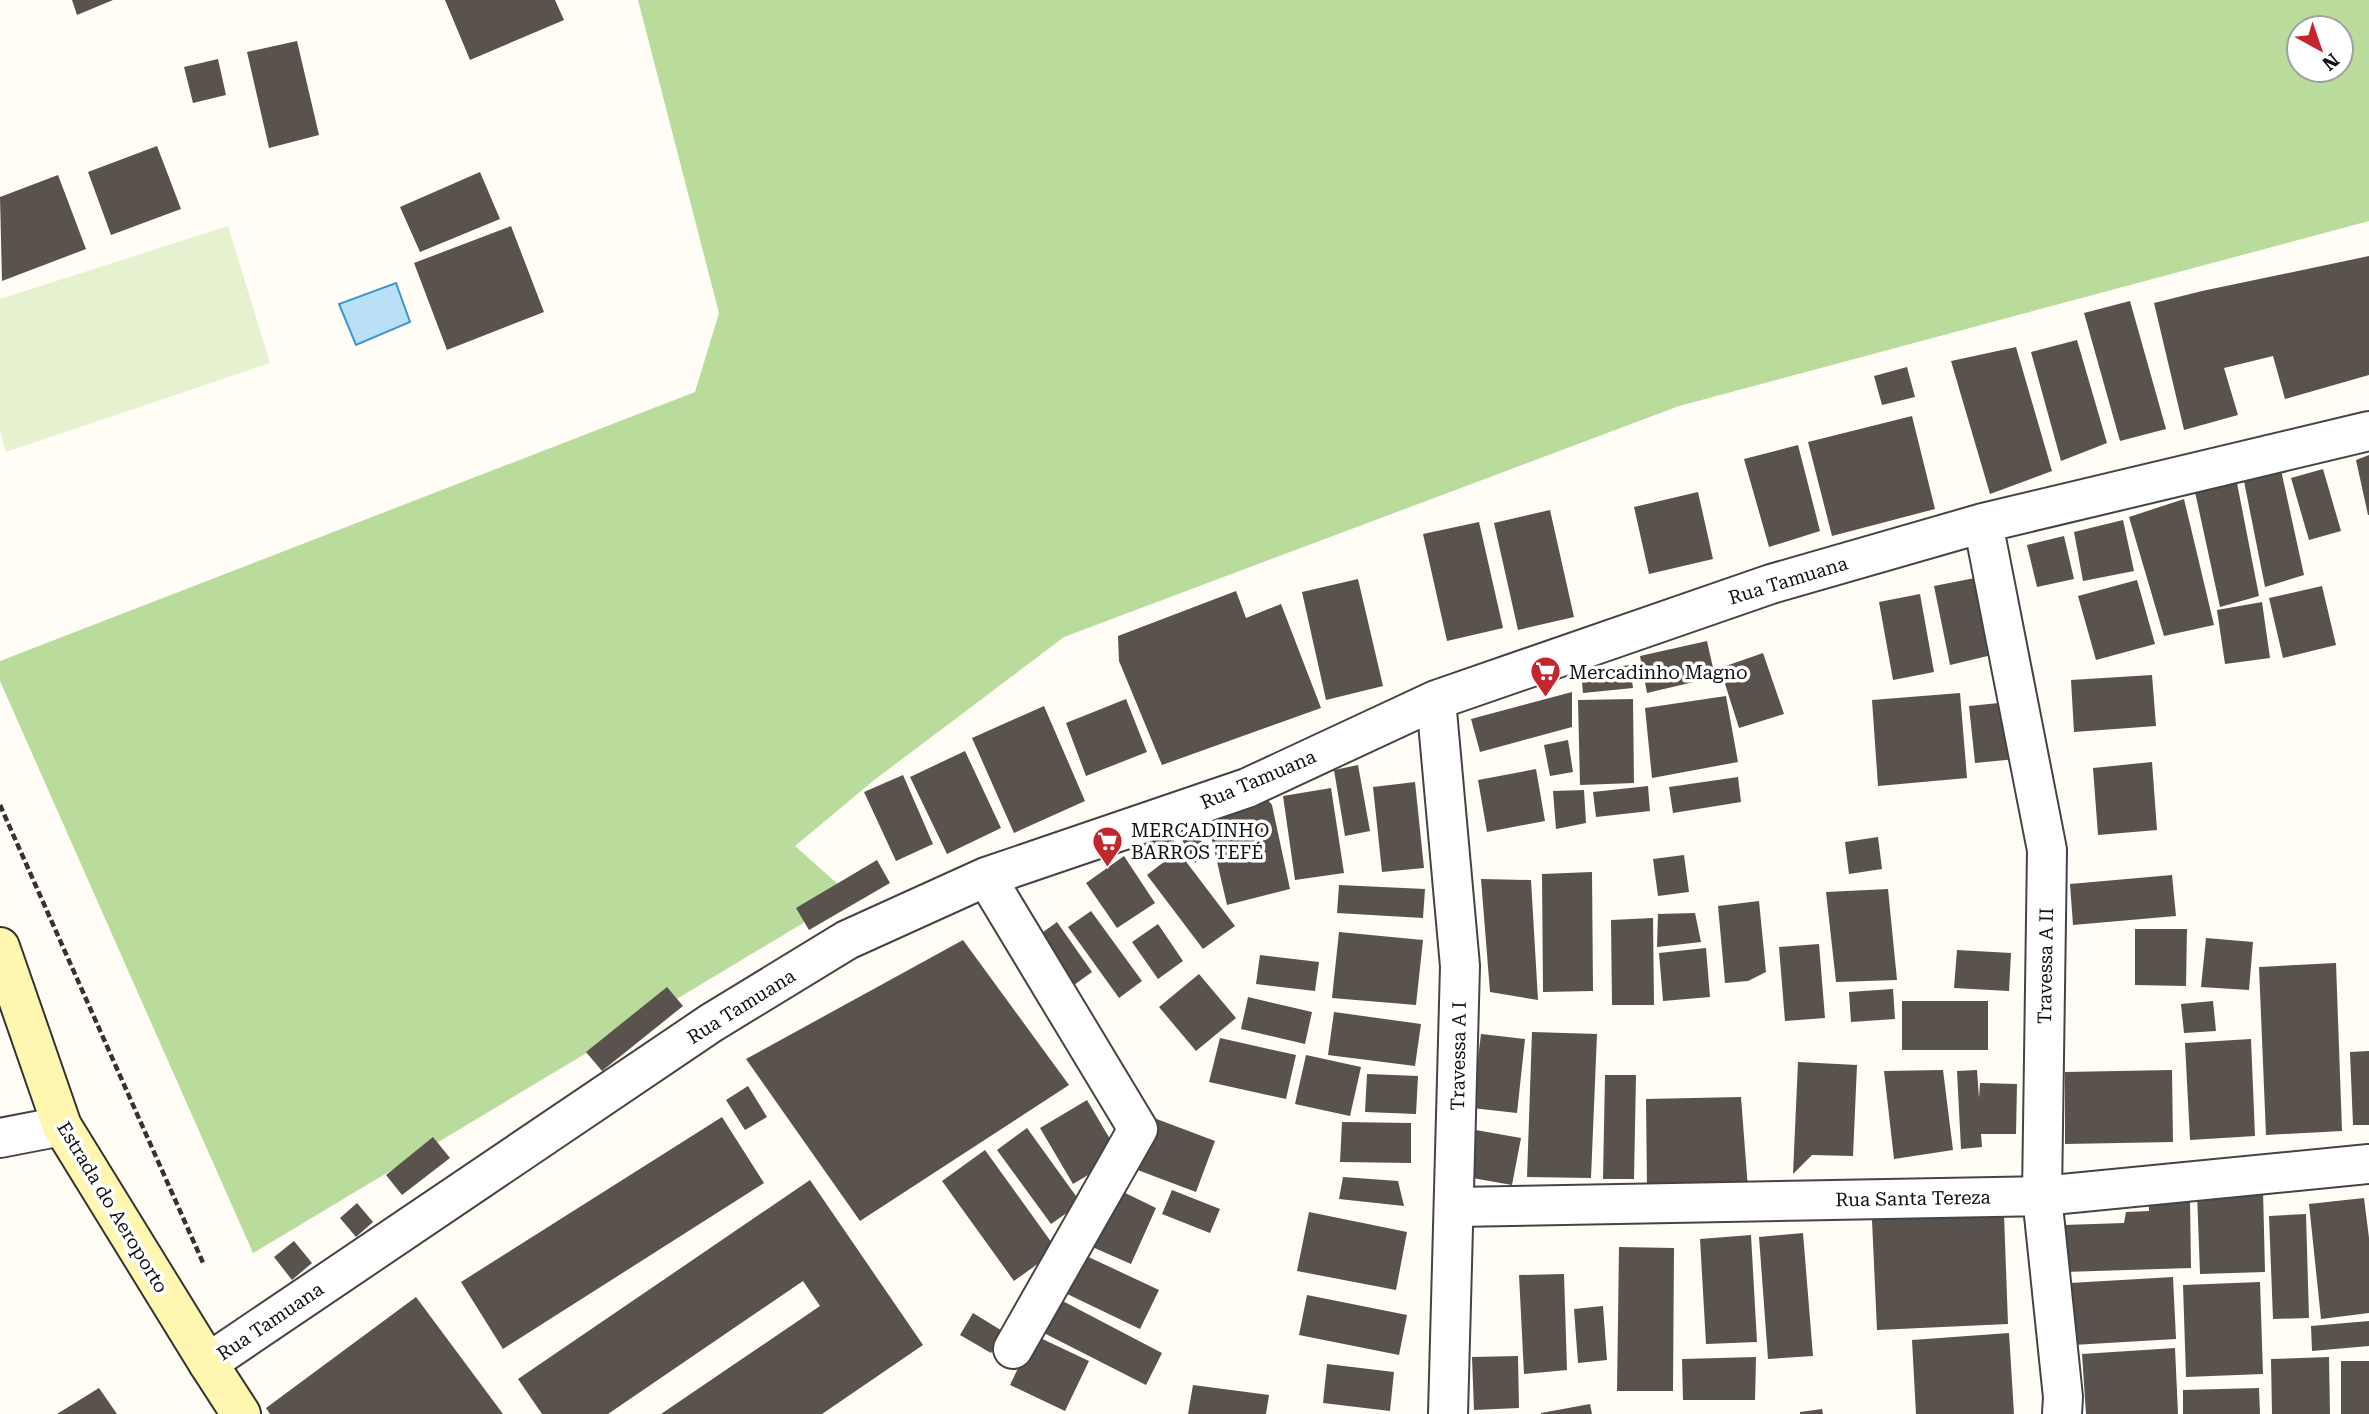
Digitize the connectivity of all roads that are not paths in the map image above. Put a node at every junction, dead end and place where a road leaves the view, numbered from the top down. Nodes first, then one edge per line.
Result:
1 (2369, 431) edge
2 (1983, 523) junction
3 (1436, 700) junction
4 (986, 877) junction
5 (0, 947) edge
6 (62, 1126) junction
7 (0, 1138) edge
8 (2369, 1164) edge
9 (2042, 1196) junction
10 (1455, 1207) junction
11 (1013, 1349) dead end
12 (208, 1363) junction
13 (242, 1414) edge
14 (1448, 1414) edge
15 (2062, 1414) edge

1 - 2 street, Rua Tamuana
2 - 3 street, Rua Tamuana
2 - 9 street, Travessa A II
3 - 4 street, Rua Tamuana
3 - 10 street, Travessa A I
4 - 11 street
4 - 12 street, Rua Tamuana
5 - 6 street, Estrada do Aeroporto
6 - 7 street
6 - 12 street, Estrada do Aeroporto
8 - 9 street, Rua Santa Tereza
9 - 10 street, Rua Santa Tereza
9 - 15 street, Travessa A II
10 - 14 street, Travessa A I
12 - 13 street, Estrada do Aeroporto

